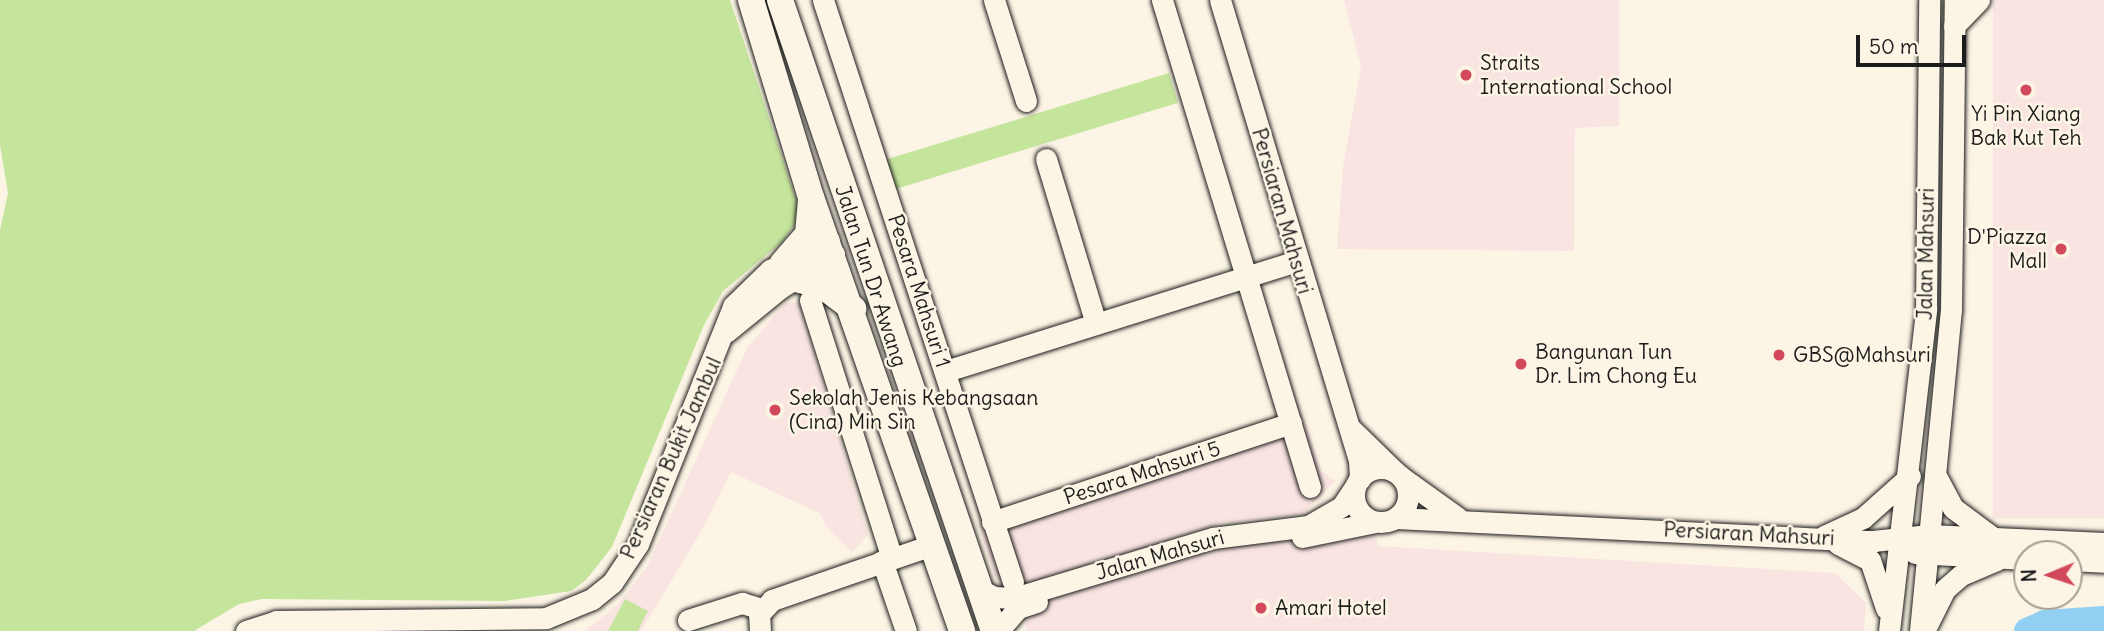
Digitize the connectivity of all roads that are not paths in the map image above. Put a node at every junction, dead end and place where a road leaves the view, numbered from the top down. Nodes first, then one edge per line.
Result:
1 (751, 0) edge
2 (780, 0) edge
3 (823, 0) edge
4 (994, 0) edge
5 (1161, 0) edge
6 (1955, 0) edge
7 (1979, 0) edge
8 (1226, 2) edge
9 (1927, 2) edge
10 (1954, 26) junction
11 (1026, 101) dead end
12 (1046, 159) dead end
13 (811, 197) junction
14 (847, 203) junction
15 (837, 246) junction
16 (1297, 261) junction
17 (868, 268) junction
18 (1245, 277) junction
19 (796, 280) junction
20 (853, 309) junction
21 (1096, 324) junction
22 (946, 371) junction
23 (1344, 421) junction
24 (1291, 424) junction
25 (1397, 474) junction
26 (1910, 476) junction
27 (1936, 476) junction
28 (1358, 483) junction
29 (1310, 487) dead end
30 (1458, 518) junction
31 (1385, 520) junction
32 (992, 522) junction
33 (1310, 531) junction
34 (1818, 538) junction
35 (1901, 543) junction
36 (2104, 543) edge
37 (932, 545) junction
38 (1928, 545) junction
39 (1998, 548) junction
40 (2013, 554) edge
41 (887, 560) junction
42 (2083, 561) edge
43 (2104, 562) edge
44 (979, 589) junction
45 (1015, 596) junction
46 (762, 609) junction
47 (688, 620) dead end
48 (305, 625) edge
49 (1889, 629) edge
50 (246, 631) edge
51 (760, 631) edge
52 (906, 631) edge
53 (962, 631) edge
54 (996, 631) edge
55 (1922, 631) edge

1 - 13 main road, Jalan Tun Dr Awang
2 - 14 main road, Jalan Tun Dr Awang
3 - 22 street, Pesara Mahsuri 1
4 - 11 street
5 - 18 street
6 - 10 street, Jalan Mahsuri
7 - 10 street
8 - 16 street, Persiaran Mahsuri
9 - 26 street, Jalan Mahsuri
10 - 27 street, Jalan Mahsuri
12 - 21 street
13 - 15 main road, Jalan Tun Dr Awang
13 - 19 main road
14 - 15 main road
14 - 17 main road, Jalan Tun Dr Awang
15 - 17 main road
15 - 19 street, Persiaran Bukit Jambul
15 - 20 main road, Jalan Tun Dr Awang
16 - 18 street
16 - 23 street, Persiaran Mahsuri
17 - 44 main road, Jalan Tun Dr Awang
18 - 21 street
18 - 24 street
19 - 20 main road
19 - 41 street
19 - 48 street, Persiaran Bukit Jambul
20 - 37 main road, Jalan Tun Dr Awang
21 - 22 street
22 - 32 street, Pesara Mahsuri 1
23 - 25 street, Persiaran Mahsuri
23 - 28 street, Persiaran Mahsuri
24 - 29 street
24 - 32 street, Pesara Mahsuri 5
25 - 28 street
25 - 30 street, Persiaran Mahsuri
25 - 31 street
26 - 34 street
26 - 35 street, Jalan Mahsuri
27 - 38 street, Jalan Mahsuri
27 - 39 street
28 - 31 street
28 - 33 street
30 - 31 street, Persiaran Mahsuri
30 - 34 street, Persiaran Mahsuri
31 - 33 street, Jalan Mahsuri
32 - 45 street, Pesara Mahsuri 1
33 - 45 street, Jalan Mahsuri
34 - 35 street, Persiaran Mahsuri
34 - 49 street
35 - 38 street, Persiaran Mahsuri
35 - 49 street, Jalan Mahsuri
36 - 39 street, Persiaran Mahsuri
37 - 41 street
37 - 53 main road, Jalan Tun Dr Awang
38 - 39 street, Persiaran Mahsuri
38 - 55 street, Jalan Mahsuri
39 - 40 street, Persiaran Mahsuri
39 - 55 street
41 - 46 street
41 - 52 street
42 - 43 street
44 - 45 street
44 - 54 main road, Jalan Tun Dr Awang
45 - 54 street
46 - 47 street
46 - 51 street
48 - 50 street, Persiaran Bukit Jambul

